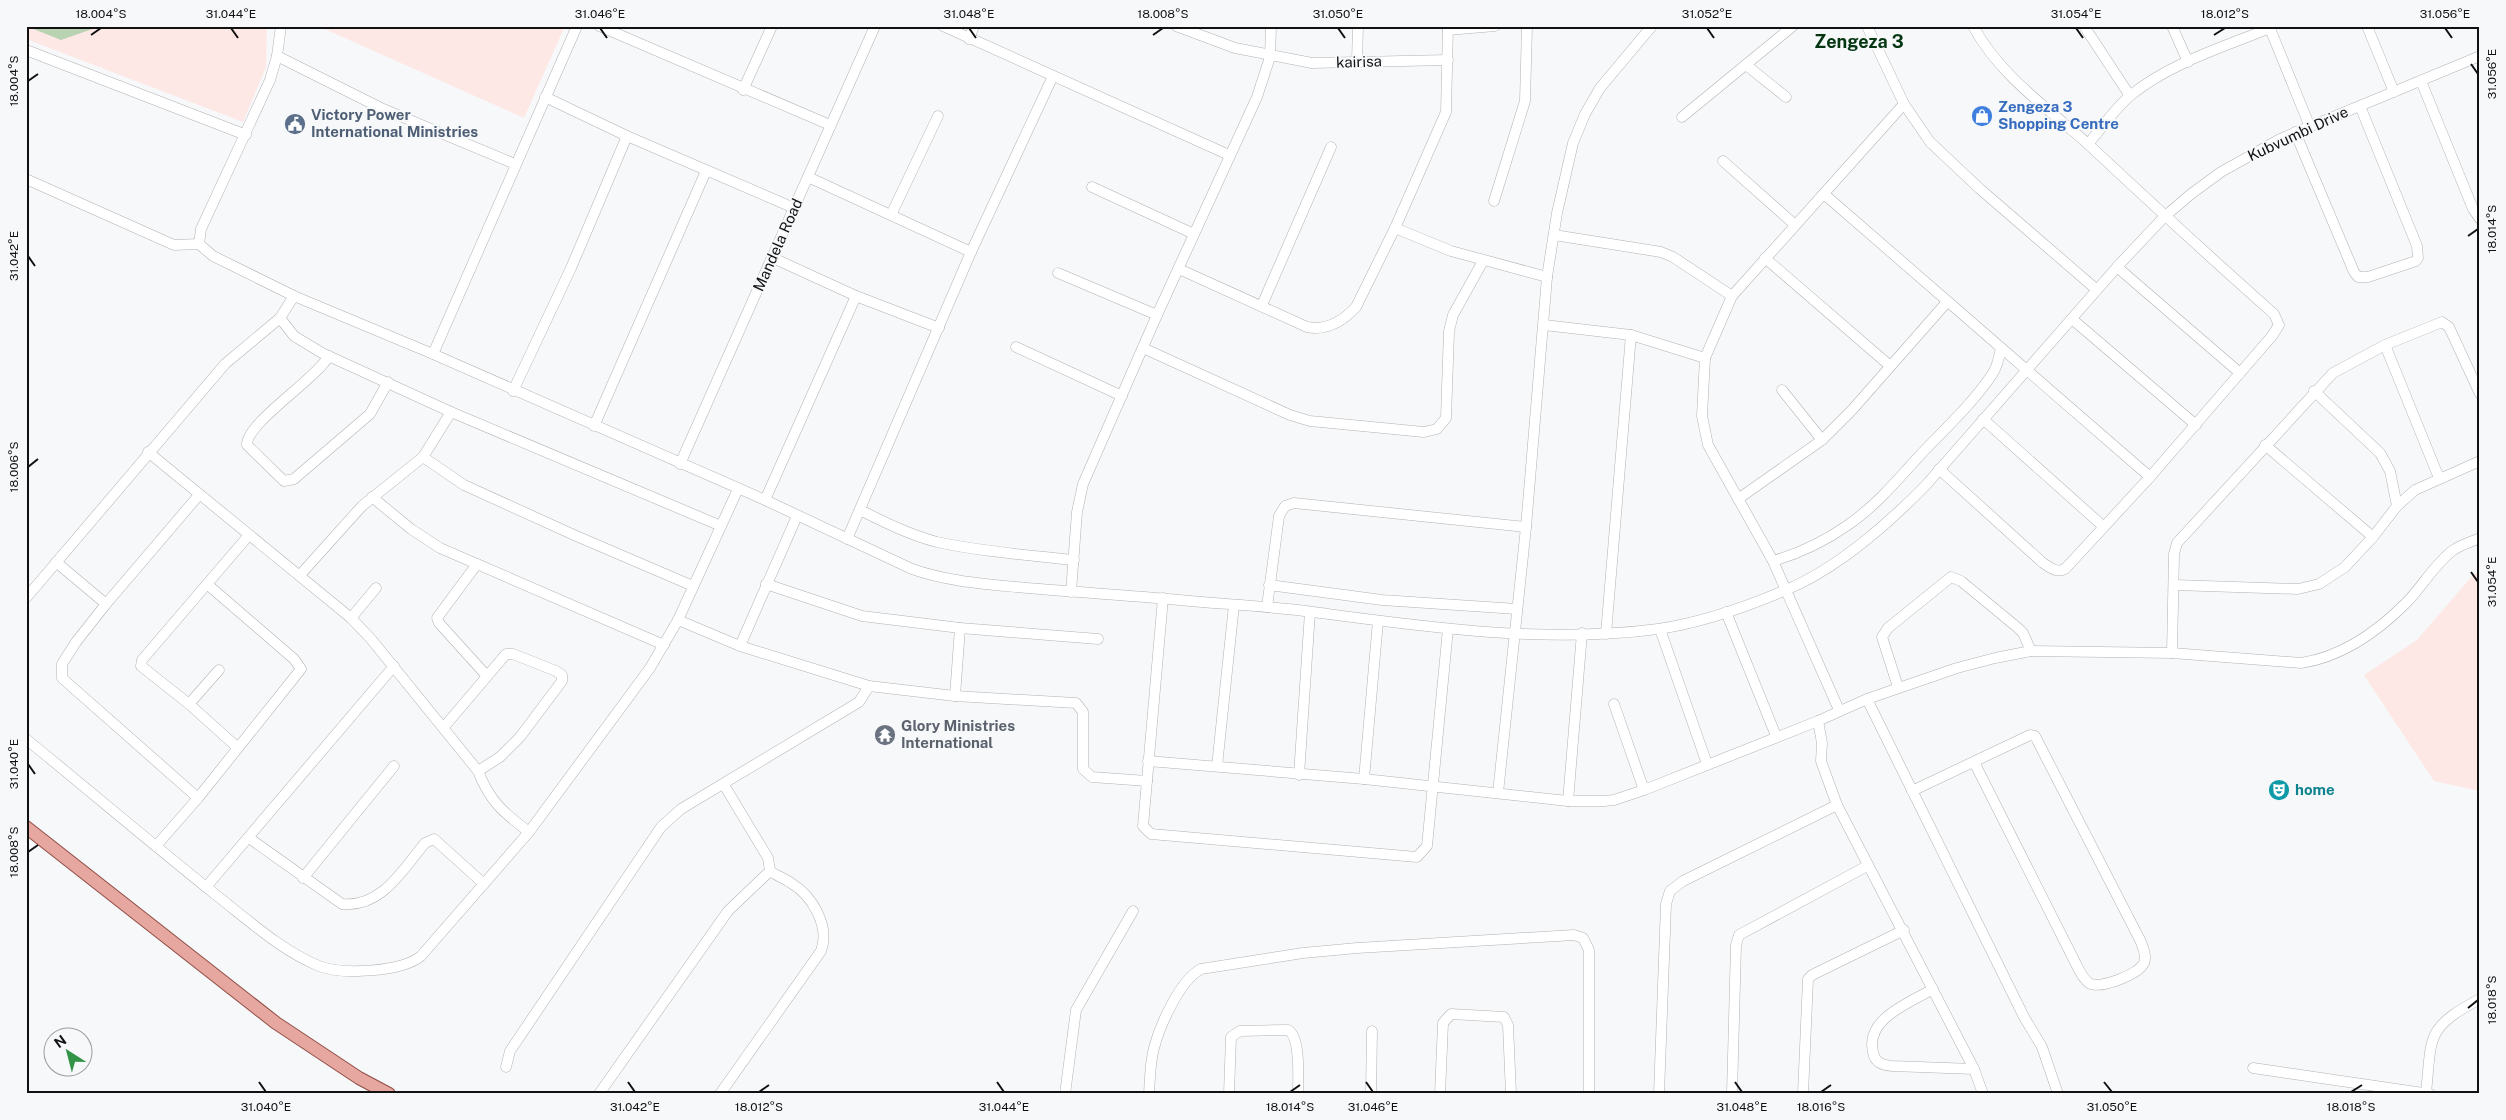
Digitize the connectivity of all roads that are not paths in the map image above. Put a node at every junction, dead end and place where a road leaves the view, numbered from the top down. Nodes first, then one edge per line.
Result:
1 (281, 26) edge
2 (577, 26) edge
3 (598, 26) edge
4 (772, 26) edge
5 (875, 26) edge
6 (943, 26) edge
7 (974, 26) edge
8 (1176, 26) edge
9 (1271, 26) edge
10 (1358, 26) edge
11 (1495, 26) edge
12 (1528, 26) edge
13 (1794, 26) edge
14 (1867, 26) edge
15 (1973, 26) edge
16 (2084, 26) edge
17 (2172, 26) edge
18 (2367, 26) edge
19 (1650, 27) edge
20 (2269, 27) edge
21 (1448, 28) edge
22 (969, 39) junction
23 (26, 50) edge
24 (277, 56) junction
25 (2480, 56) edge
26 (1270, 57) junction
27 (1448, 60) junction
28 (1356, 61) junction
29 (2188, 62) junction
30 (1746, 65) junction
31 (1053, 76) junction
32 (2421, 81) junction
33 (743, 90) junction
34 (2394, 92) junction
35 (2130, 96) junction
36 (545, 97) junction
37 (1786, 97) dead end
38 (1904, 104) junction
39 (2360, 106) junction
40 (938, 116) dead end
41 (1682, 117) dead end
42 (830, 125) junction
43 (2310, 127) junction
44 (2295, 132) junction
45 (246, 135) junction
46 (627, 136) junction
47 (2088, 144) junction
48 (1331, 147) dead end
49 (1229, 155) junction
50 (1723, 161) dead end
51 (515, 164) junction
52 (706, 171) junction
53 (808, 177) junction
54 (26, 179) edge
55 (1092, 187) dead end
56 (1824, 194) junction
57 (1494, 200) dead end
58 (794, 208) junction
59 (891, 215) junction
60 (2164, 216) junction
61 (2480, 219) edge
62 (1796, 225) junction
63 (1395, 228) junction
64 (1194, 234) junction
65 (1554, 235) junction
66 (199, 244) junction
67 (971, 252) junction
68 (773, 258) junction
69 (1765, 258) junction
70 (1483, 261) junction
71 (2117, 267) junction
72 (1179, 269) junction
73 (1058, 273) dead end
74 (1548, 277) junction
75 (2097, 290) junction
76 (294, 296) junction
77 (856, 296) junction
78 (1732, 296) junction
79 (1947, 302) junction
80 (1262, 305) junction
81 (1157, 315) junction
82 (280, 318) junction
83 (2072, 319) junction
84 (1544, 325) junction
85 (938, 328) junction
86 (1631, 335) junction
87 (2386, 345) junction
88 (1016, 347) dead end
89 (1143, 348) junction
90 (2001, 348) junction
91 (433, 354) junction
92 (330, 356) junction
93 (1705, 358) junction
94 (1889, 365) junction
95 (2027, 368) junction
96 (2240, 373) junction
97 (388, 382) junction
98 (1782, 390) dead end
99 (513, 391) junction
100 (2314, 391) junction
101 (2480, 394) edge
102 (1122, 396) junction
103 (451, 412) junction
104 (1983, 420) junction
105 (2196, 425) junction
106 (594, 426) junction
107 (1822, 440) junction
108 (2265, 445) junction
109 (148, 452) junction
110 (423, 457) junction
111 (2480, 461) edge
112 (680, 464) junction
113 (1939, 469) junction
114 (2150, 478) junction
115 (2439, 478) junction
116 (738, 489) junction
117 (199, 495) junction
118 (372, 497) junction
119 (1738, 499) junction
120 (765, 500) junction
121 (2397, 506) junction
122 (860, 510) junction
123 (797, 516) junction
124 (721, 526) junction
125 (1526, 527) junction
126 (2104, 527) junction
127 (249, 535) junction
128 (2373, 537) junction
129 (2480, 538) edge
130 (847, 539) junction
131 (1074, 560) junction
132 (1773, 561) junction
133 (56, 562) junction
134 (477, 564) junction
135 (300, 575) junction
136 (207, 584) junction
137 (766, 584) junction
138 (1268, 585) junction
139 (2174, 585) junction
140 (693, 586) junction
141 (376, 588) dead end
142 (1787, 590) junction
143 (1071, 592) junction
144 (26, 598) edge
145 (1163, 598) junction
146 (106, 604) junction
147 (1234, 604) junction
148 (1267, 608) junction
149 (1517, 609) junction
150 (1310, 612) junction
151 (1726, 612) junction
152 (351, 618) junction
153 (678, 620) junction
154 (1378, 621) junction
155 (960, 628) junction
156 (1448, 629) junction
157 (1660, 629) junction
158 (1582, 633) junction
159 (1514, 634) junction
160 (1606, 634) junction
161 (1098, 639) dead end
162 (664, 645) junction
163 (740, 646) junction
164 (2031, 651) junction
165 (2172, 654) junction
166 (394, 666) junction
167 (219, 670) dead end
168 (486, 675) junction
169 (869, 686) junction
170 (1898, 687) junction
171 (955, 696) junction
172 (1867, 699) junction
173 (190, 704) junction
174 (1614, 704) dead end
175 (1839, 710) junction
176 (1818, 721) junction
177 (444, 727) junction
178 (1776, 736) junction
179 (26, 739) edge
180 (238, 748) junction
181 (1148, 761) junction
182 (1974, 762) junction
183 (1707, 764) junction
184 (394, 766) dead end
185 (1217, 766) junction
186 (478, 771) junction
187 (1299, 775) junction
188 (1364, 779) junction
189 (1147, 781) junction
190 (724, 785) junction
191 (1435, 786) junction
192 (1644, 790) junction
193 (1912, 791) junction
194 (1498, 792) junction
195 (198, 798) junction
196 (1568, 801) junction
197 (1837, 805) junction
198 (26, 827) edge
199 (530, 832) junction
200 (249, 838) junction
201 (156, 846) junction
202 (1867, 866) junction
203 (770, 871) junction
204 (303, 878) junction
205 (484, 884) junction
206 (206, 887) junction
207 (1133, 912) dead end
208 (1904, 930) junction
209 (1932, 989) junction
210 (2480, 999) edge
211 (1372, 1031) dead end
212 (506, 1067) dead end
213 (2253, 1068) dead end
214 (1974, 1070) junction
215 (2426, 1093) edge
216 (389, 1094) edge
217 (599, 1094) edge
218 (720, 1094) edge
219 (1065, 1094) edge
220 (1149, 1094) edge
221 (1229, 1094) edge
222 (1298, 1094) edge
223 (1371, 1094) edge
224 (1440, 1094) edge
225 (1512, 1094) edge
226 (1589, 1094) edge
227 (1659, 1094) edge
228 (1732, 1094) edge
229 (1803, 1094) edge
230 (1983, 1094) edge
231 (2058, 1094) edge
232 (2430, 1094) edge

1 - 24 street
2 - 36 street
3 - 33 street
4 - 33 street
5 - 42 street, Mandela Road
6 - 22 street
7 - 22 street
8 - 26 street, kairisa
9 - 26 street
10 - 28 street
11 - 21 street
12 - 57 street
13 - 30 street
14 - 38 street
15 - 47 street
16 - 35 street
17 - 29 street
18 - 34 street
19 - 65 street
20 - 29 street
20 - 43 street
21 - 27 street
22 - 31 street
23 - 45 street
24 - 45 street
24 - 51 street
25 - 32 street, Kubvumbi Drive
26 - 28 street, kairisa
26 - 49 street
27 - 28 street, kairisa
27 - 63 street
29 - 35 street
30 - 37 street
30 - 41 street
31 - 49 street
31 - 67 street
32 - 34 street, Kubvumbi Drive
32 - 61 street
33 - 42 street
34 - 39 street, Kubvumbi Drive
35 - 47 street
36 - 46 street
36 - 51 street
38 - 56 street
38 - 75 street
39 - 43 street, Kubvumbi Drive
39 - 44 street
40 - 59 street
42 - 53 street, Mandela Road
43 - 44 street, Kubvumbi Drive
44 - 60 street, Kubvumbi Drive
45 - 66 street
46 - 52 street
46 - 99 street
47 - 60 street
48 - 80 street
49 - 64 street
50 - 62 street
51 - 91 street
52 - 58 street
52 - 106 street
53 - 58 street, Mandela Road
53 - 59 street
54 - 66 street
55 - 64 street
56 - 62 street
56 - 79 street
58 - 68 street, Mandela Road
59 - 67 street
60 - 71 street, Kubvumbi Drive
60 - 96 street
62 - 69 street
63 - 70 street
63 - 80 street
64 - 72 street
65 - 74 street
65 - 78 street
66 - 76 street, Kubvumbi Drive
67 - 85 street
68 - 77 street
68 - 112 street, Mandela Road
69 - 78 street
69 - 94 street
70 - 74 street
70 - 89 street
71 - 75 street, Kubvumbi Drive
71 - 96 street
72 - 80 street
72 - 81 street
73 - 81 street
74 - 84 street
75 - 83 street, Kubvumbi Drive
76 - 82 street
76 - 91 street, Kubvumbi Drive
77 - 85 street
77 - 120 street
78 - 93 street
79 - 90 street
79 - 94 street
81 - 89 street
82 - 92 street
82 - 109 street
83 - 95 street, Kubvumbi Drive
83 - 105 street
84 - 86 street
84 - 125 street
85 - 122 street
86 - 93 street
86 - 160 street
87 - 100 street
87 - 101 street
87 - 115 street
88 - 102 street
89 - 102 street
90 - 95 street
90 - 132 street
91 - 99 street, Kubvumbi Drive
92 - 97 street
92 - 97 street
93 - 119 street
94 - 107 street
95 - 104 street, Kubvumbi Drive
95 - 114 street
96 - 105 street
97 - 103 street
98 - 107 street
99 - 106 street, Kubvumbi Drive
100 - 108 street
100 - 121 street
102 - 131 street
103 - 110 street
103 - 124 street
104 - 113 street, Kubvumbi Drive
104 - 126 street
105 - 114 street
106 - 112 street, Kubvumbi Drive
107 - 119 street
108 - 128 street
108 - 139 street
109 - 117 street
109 - 133 street
110 - 118 street
110 - 140 street
111 - 115 street
112 - 116 street, Kubvumbi Drive
113 - 126 street
113 - 142 street, Kubvumbi Drive
114 - 126 street
115 - 121 street
116 - 120 street, Kubvumbi Drive
116 - 124 street
117 - 127 street
117 - 146 street
118 - 134 street
118 - 135 street
119 - 132 street
120 - 123 street, Kubvumbi Drive
121 - 128 street
122 - 130 street
122 - 131 street
123 - 130 street, Kubvumbi Drive
123 - 137 street
124 - 140 street
125 - 138 street
125 - 149 street
127 - 135 street
127 - 136 street
128 - 139 street
129 - 165 street
130 - 143 street, Kubvumbi Drive
131 - 143 street
132 - 142 street
133 - 144 street
133 - 146 street
134 - 162 street
134 - 168 street
135 - 152 street
136 - 173 street
136 - 180 street
137 - 155 street
137 - 163 street
138 - 148 street
138 - 149 street
139 - 165 street
140 - 153 street
141 - 152 street
142 - 151 street, Kubvumbi Drive
142 - 175 street
143 - 145 street, Kubvumbi Drive
145 - 147 street, Kubvumbi Drive
145 - 181 street
146 - 195 street
147 - 148 street, Kubvumbi Drive
147 - 185 street
148 - 150 street, Kubvumbi Drive
149 - 159 street
150 - 154 street, Kubvumbi Drive
150 - 187 street
151 - 157 street, Kubvumbi Drive
151 - 178 street
152 - 166 street
153 - 162 street
153 - 163 street
154 - 156 street, Kubvumbi Drive
154 - 188 street
155 - 161 street
155 - 171 street
156 - 159 street, Kubvumbi Drive
156 - 191 street
157 - 160 street, Kubvumbi Drive
157 - 183 street
158 - 159 street, Kubvumbi Drive
158 - 160 street, Kubvumbi Drive
158 - 196 street
159 - 194 street
162 - 199 street
163 - 169 street
164 - 165 street
164 - 170 street
164 - 170 street
166 - 177 street
166 - 200 street
167 - 173 street
168 - 177 street
168 - 186 street
169 - 171 street
169 - 190 street
170 - 172 street
171 - 189 street
172 - 175 street
172 - 193 street
173 - 180 street
174 - 192 street
175 - 176 street
176 - 178 street
176 - 197 street
177 - 186 street
178 - 183 street
179 - 201 street
180 - 195 street
181 - 185 street
181 - 189 street
182 - 182 street
182 - 193 street
183 - 192 street
184 - 204 street
185 - 187 street
186 - 199 street
187 - 188 street
188 - 191 street
189 - 191 street
190 - 203 street
190 - 212 street
191 - 194 street
192 - 196 street
193 - 231 street
194 - 196 street
195 - 201 street
197 - 202 street
197 - 227 street
198 - 216 main road
199 - 205 street
200 - 204 street
200 - 206 street
201 - 206 street
202 - 208 street
202 - 228 street
203 - 217 street
203 - 218 street
204 - 205 street
205 - 206 street
207 - 219 street
208 - 209 street
208 - 229 street
209 - 214 street
209 - 214 street
210 - 215 street
211 - 223 street
213 - 215 street
214 - 230 street
215 - 232 street
220 - 226 street
221 - 222 street
224 - 225 street

